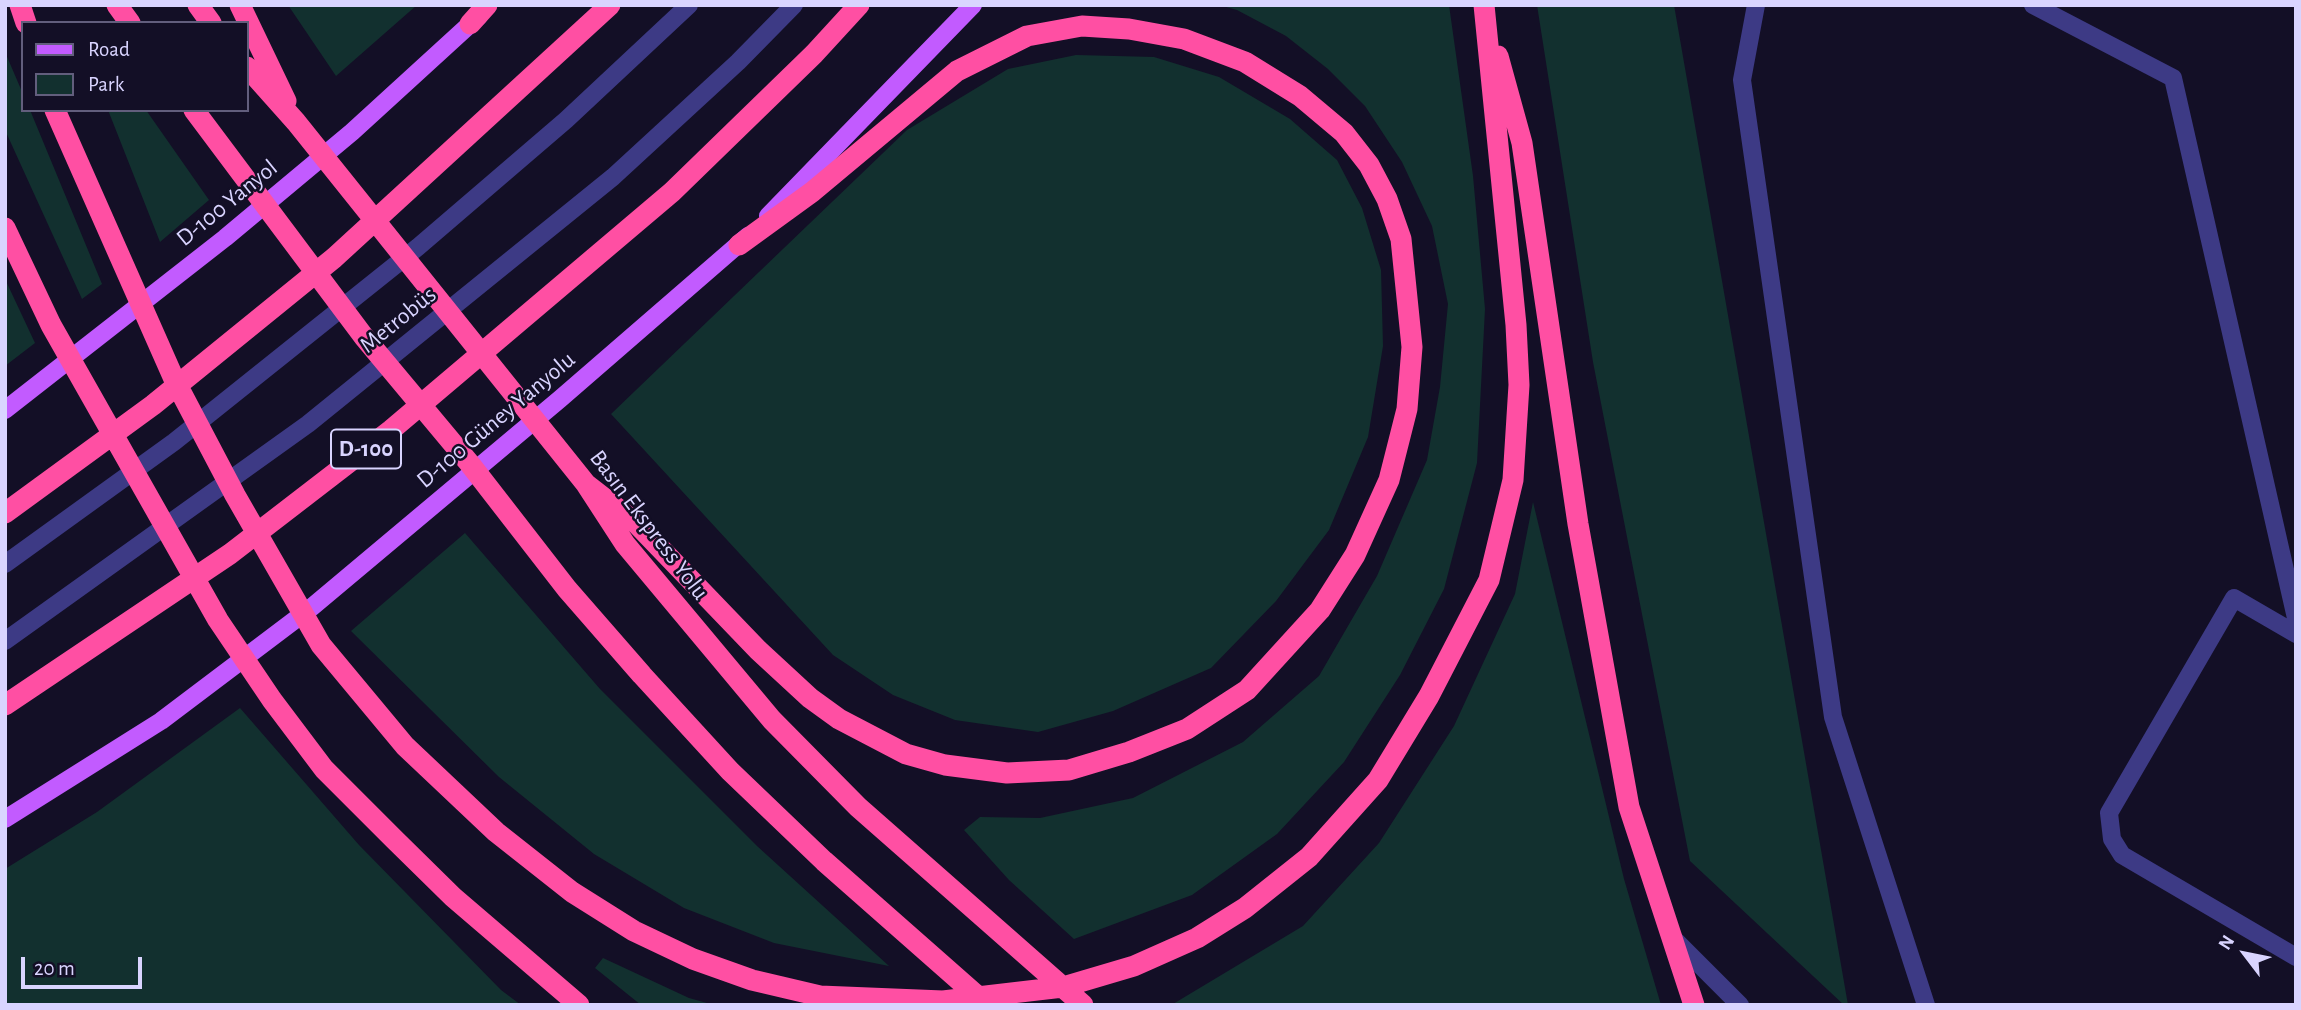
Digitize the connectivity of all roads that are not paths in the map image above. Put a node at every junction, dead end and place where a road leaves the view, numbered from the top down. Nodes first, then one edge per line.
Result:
1 (117, 5) edge
2 (198, 5) edge
3 (240, 5) edge
4 (489, 5) edge
5 (610, 5) edge
6 (690, 5) edge
7 (794, 5) edge
8 (859, 5) edge
9 (973, 5) edge
10 (1484, 5) edge
11 (1756, 5) edge
12 (2034, 5) edge
13 (129, 21) edge
14 (210, 21) edge
15 (248, 21) edge
16 (248, 22) edge
17 (470, 24) joint
18 (248, 67) edge
19 (56, 112) edge
20 (195, 112) edge
21 (296, 122) junction
22 (5, 228) edge
23 (738, 245) junction
24 (5, 410) edge
25 (586, 484) junction
26 (5, 513) edge
27 (5, 564) edge
28 (2296, 618) edge
29 (2296, 634) edge
30 (5, 641) edge
31 (5, 705) edge
32 (5, 818) edge
33 (1669, 933) junction
34 (2296, 957) edge
35 (579, 1005) edge
36 (986, 1005) edge
37 (1083, 1005) edge
38 (1694, 1005) edge
39 (1740, 1005) edge
40 (1926, 1005) edge

1 - 13 highway
2 - 14 highway
3 - 15 highway
4 - 17 highway
5 - 26 highway
6 - 27 lane, Metrobüs
7 - 30 lane, Metrobüs
8 - 31 highway, D-100
9 - 23 main road, D-100 Güney Yanyolu
10 - 19 highway
10 - 33 highway
11 - 40 lane
12 - 28 lane
16 - 21 highway
17 - 24 main road, D-100 Yanyol
18 - 21 highway, Basın Ekspress Yolu
20 - 36 highway
21 - 25 highway, Basın Ekspress Yolu
22 - 35 highway
23 - 25 highway
23 - 32 main road, D-100 Güney Yanyolu
25 - 37 highway, Basın Ekspress Yolu
29 - 34 lane
33 - 38 highway
33 - 39 lane

